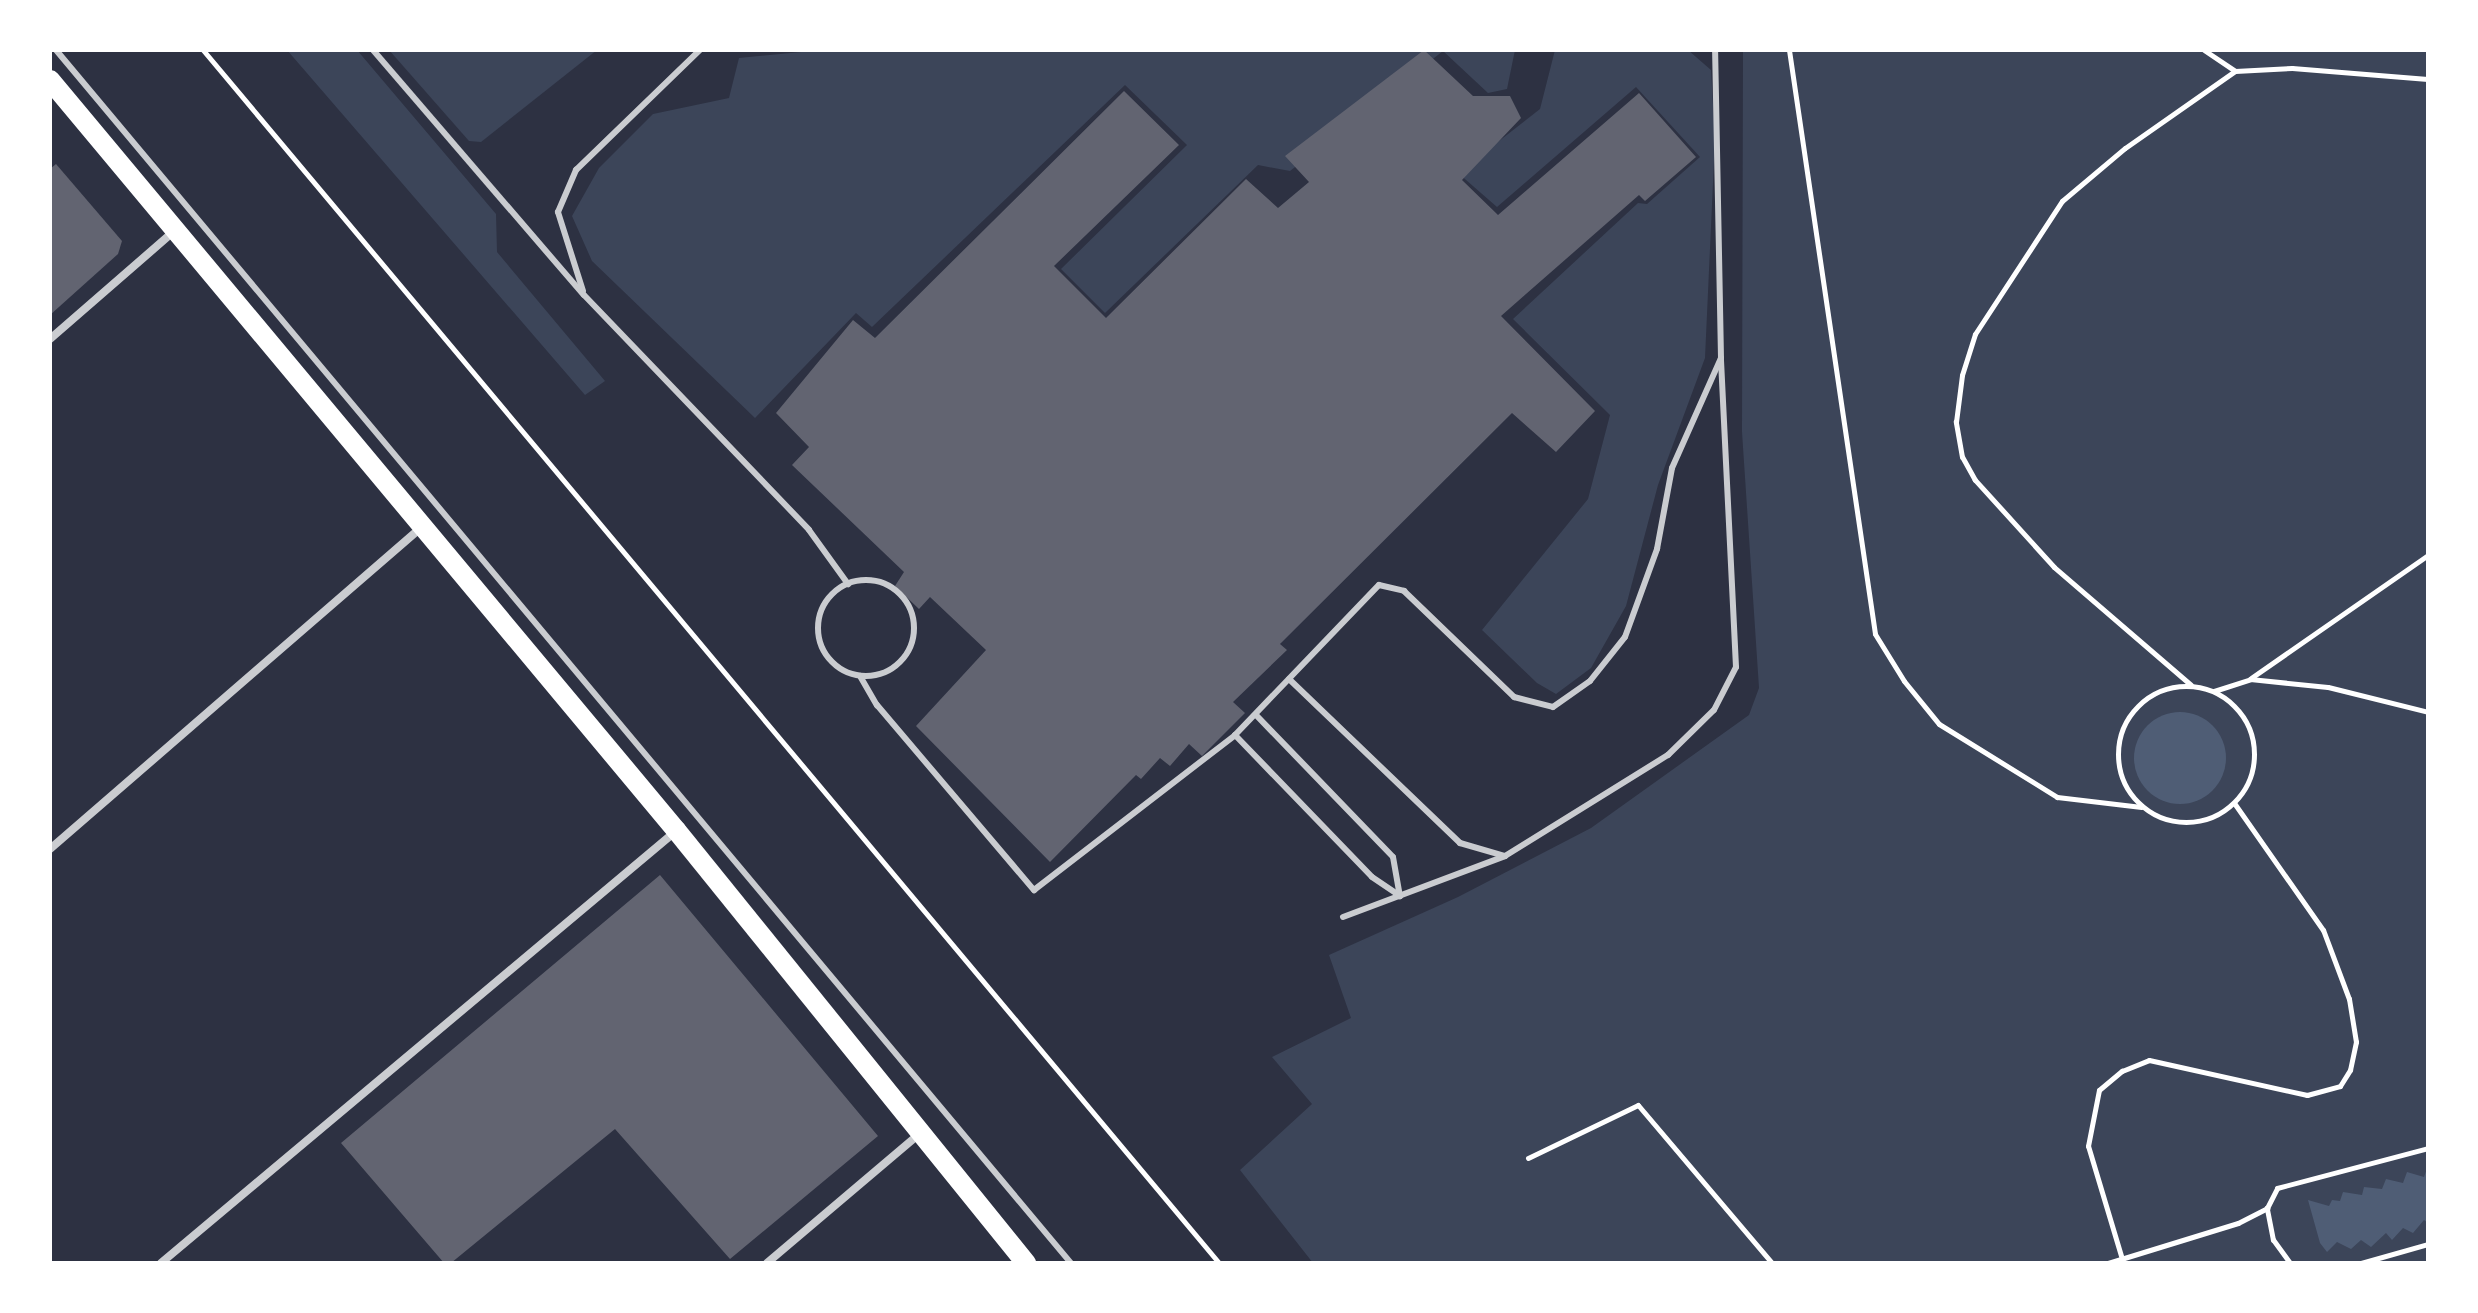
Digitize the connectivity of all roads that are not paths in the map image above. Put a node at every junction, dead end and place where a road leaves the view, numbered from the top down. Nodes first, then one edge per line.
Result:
1 (56, 50) edge
2 (373, 50) edge
3 (700, 50) edge
4 (1715, 50) edge
5 (50, 80) edge
6 (175, 230) junction
7 (584, 295) junction
8 (50, 339) edge
9 (1721, 358) junction
10 (423, 527) junction
11 (848, 584) junction
12 (860, 676) junction
13 (1289, 679) junction
14 (1256, 715) junction
15 (1235, 735) junction
16 (676, 830) junction
17 (50, 849) edge
18 (1505, 856) junction
19 (1400, 896) junction
20 (1343, 917) dead end
21 (918, 1135) junction
22 (161, 1263) edge
23 (767, 1263) edge
24 (1026, 1263) edge
25 (1071, 1263) edge

1 - 25 lane
2 - 7 lane
3 - 7 lane
4 - 9 lane
5 - 6 main road
6 - 8 street
6 - 10 main road
7 - 11 lane
9 - 13 lane
9 - 18 lane
10 - 16 main road
10 - 17 street
11 - 12 lane
11 - 12 lane
12 - 15 lane
13 - 14 lane
13 - 18 lane
14 - 15 lane
14 - 19 lane
15 - 19 lane
16 - 21 main road
16 - 22 street
18 - 19 lane
19 - 20 lane
21 - 23 street
21 - 24 main road

